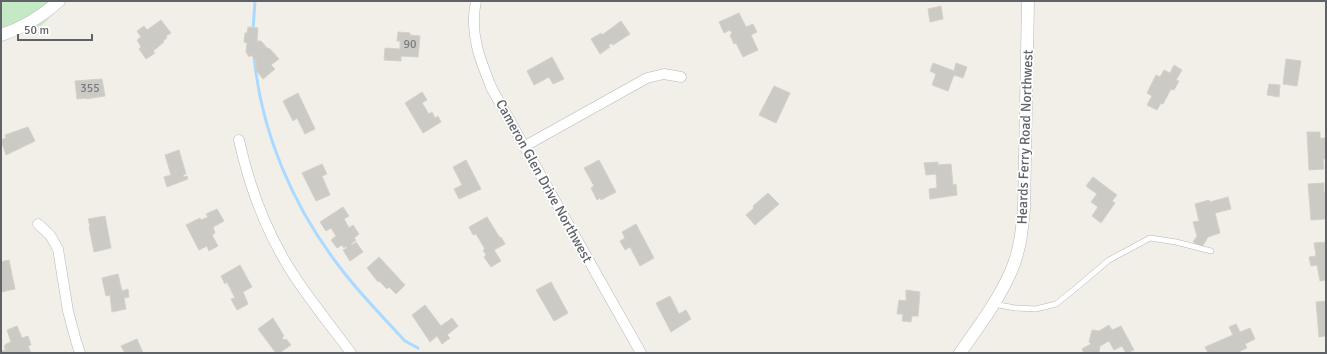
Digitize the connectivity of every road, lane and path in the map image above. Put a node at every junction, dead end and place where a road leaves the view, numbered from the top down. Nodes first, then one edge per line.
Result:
1 (59, 1) edge
2 (476, 1) edge
3 (1028, 1) edge
4 (1, 35) edge
5 (680, 77) dead end
6 (239, 140) dead end
7 (524, 146) junction
8 (38, 224) dead end
9 (1211, 251) dead end
10 (994, 304) junction
11 (80, 353) edge
12 (351, 353) edge
13 (641, 353) edge
14 (960, 353) edge

1 - 4 street
2 - 7 street, Cameron Glen Drive Northwest
3 - 10 street, Heards Ferry Road Northwest
5 - 7 street
6 - 12 street
7 - 13 street, Cameron Glen Drive Northwest
8 - 11 street
9 - 10 lane
10 - 14 street, Heards Ferry Road Northwest

